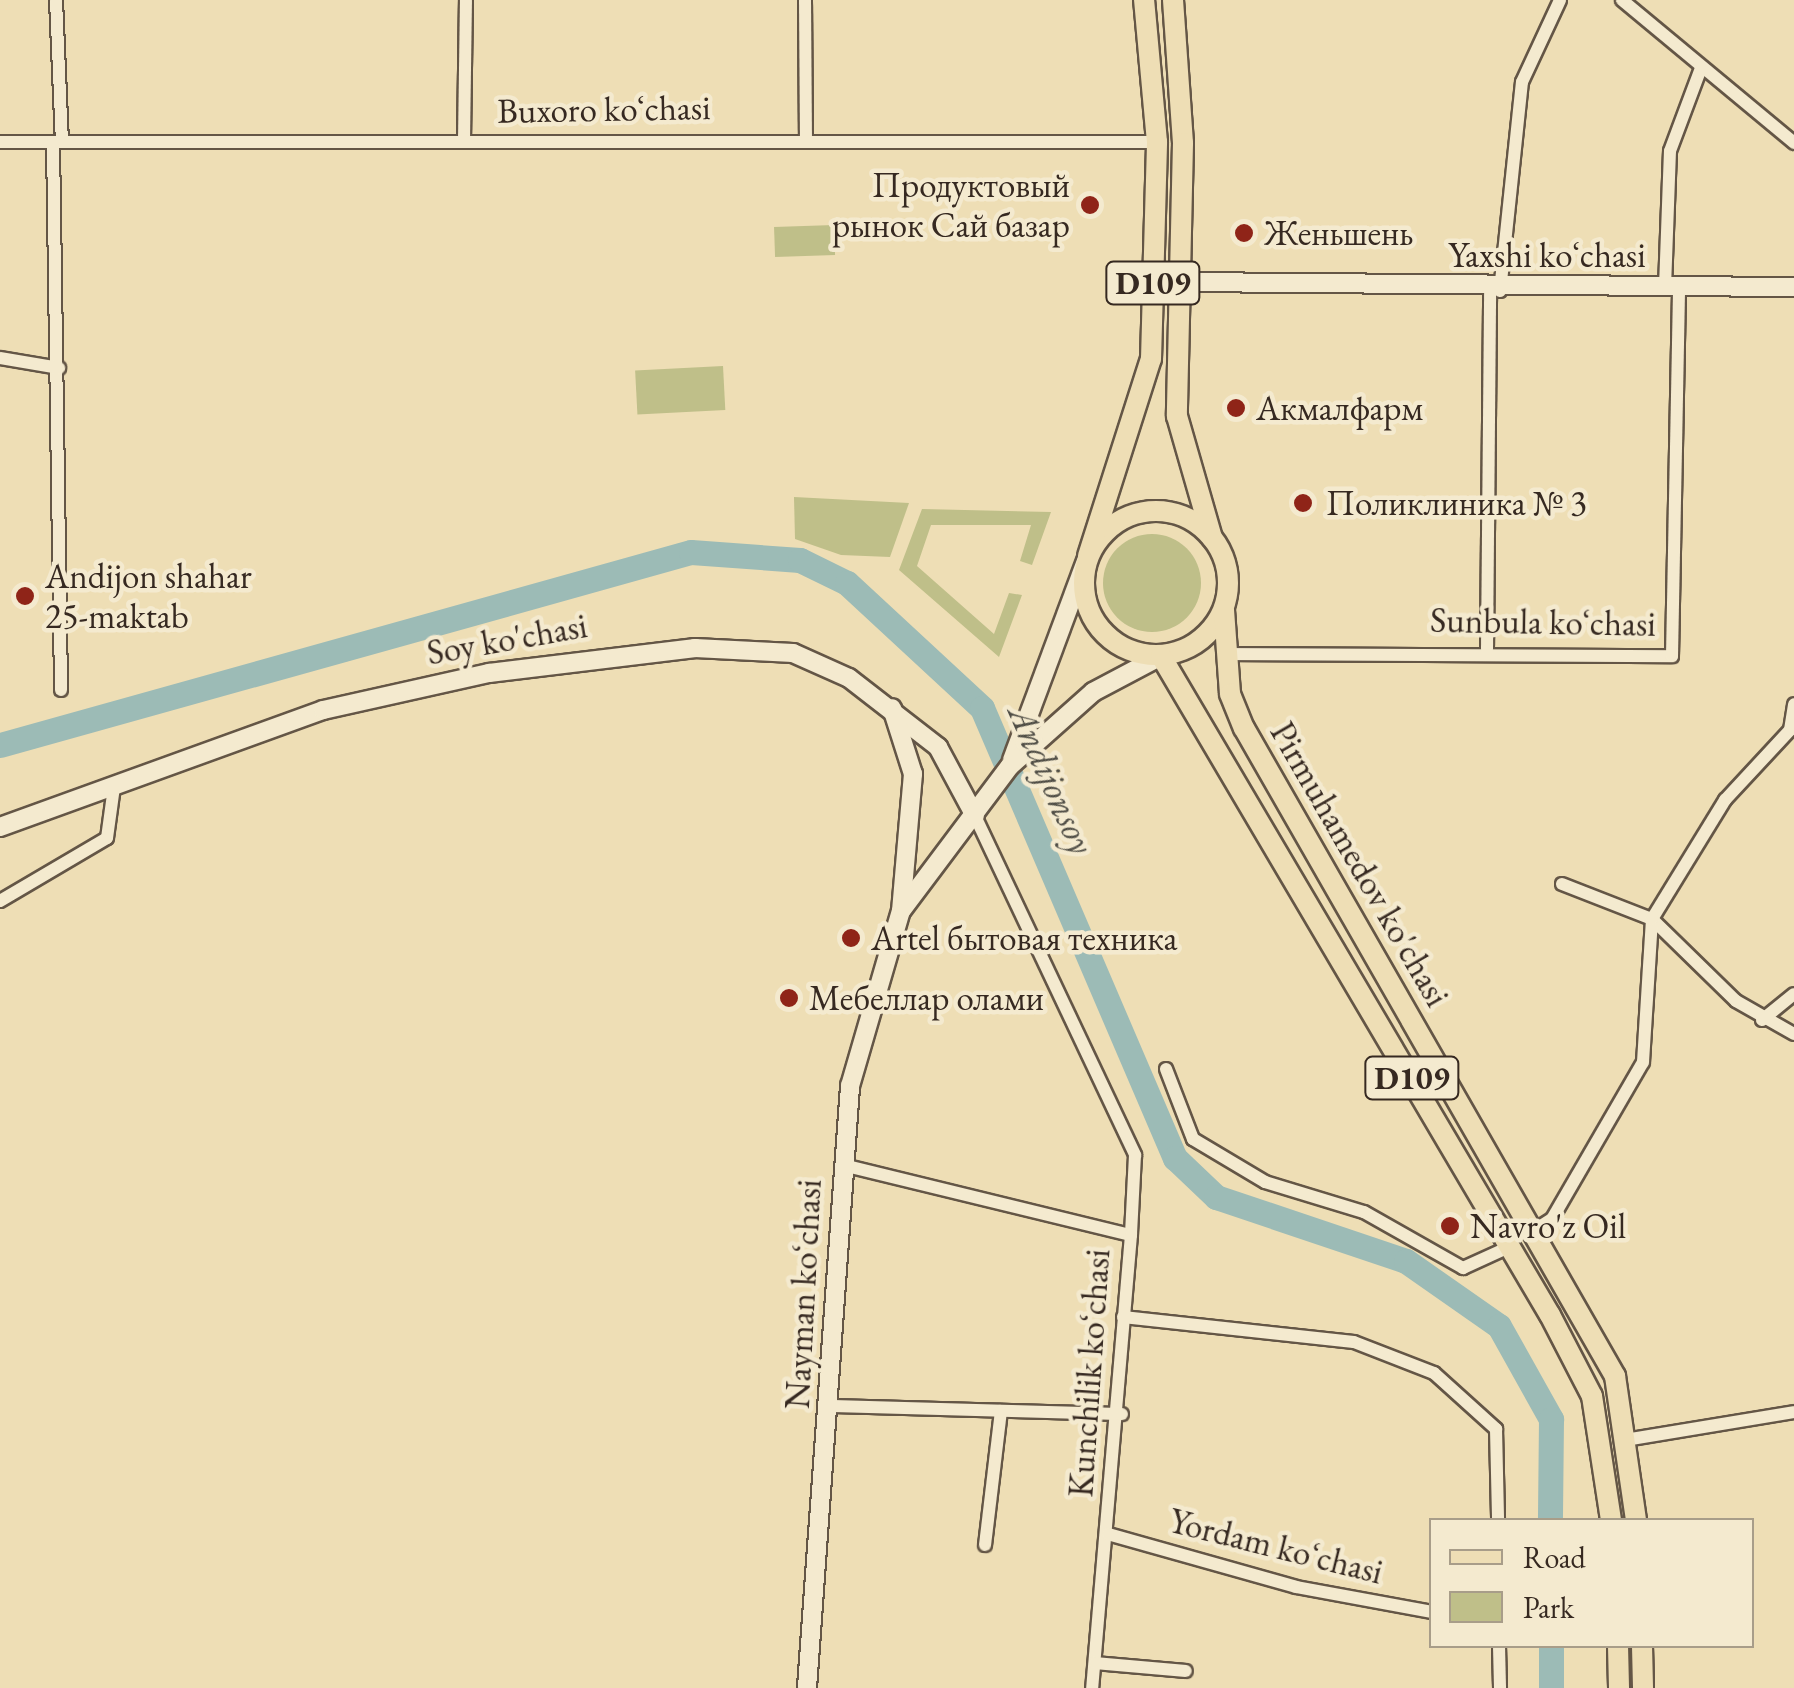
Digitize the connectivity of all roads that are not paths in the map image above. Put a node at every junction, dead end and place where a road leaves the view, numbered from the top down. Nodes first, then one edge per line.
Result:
1 (56, 0) edge
2 (466, 0) edge
3 (805, 0) edge
4 (1144, 0) edge
5 (1173, 0) edge
6 (1560, 0) edge
7 (1622, 0) edge
8 (1700, 68) junction
9 (806, 138) junction
10 (464, 141) junction
11 (0, 142) edge
12 (58, 142) junction
13 (1157, 142) junction
14 (1794, 143) edge
15 (1181, 282) junction
16 (1672, 287) junction
17 (1794, 288) edge
18 (1495, 290) junction
19 (0, 358) edge
20 (60, 368) junction
21 (1212, 538) junction
22 (1088, 556) junction
23 (1224, 610) junction
24 (1488, 649) junction
25 (1225, 654) junction
26 (1161, 656) junction
27 (61, 690) dead end
28 (889, 703) junction
29 (1794, 704) edge
30 (1010, 766) junction
31 (114, 788) junction
32 (975, 816) junction
33 (0, 827) edge
34 (1562, 884) dead end
35 (0, 901) edge
36 (901, 911) junction
37 (1652, 918) junction
38 (1794, 994) edge
39 (1762, 1020) junction
40 (1794, 1034) edge
41 (1166, 1069) dead end
42 (844, 1165) junction
43 (1536, 1229) junction
44 (1131, 1235) junction
45 (1508, 1248) junction
46 (1123, 1318) junction
47 (830, 1406) junction
48 (1001, 1411) junction
49 (1794, 1412) edge
50 (1122, 1414) junction
51 (1630, 1439) junction
52 (1498, 1518) edge
53 (1611, 1518) edge
54 (1636, 1518) edge
55 (1108, 1534) junction
56 (984, 1546) dead end
57 (1429, 1611) edge
58 (1499, 1648) edge
59 (1618, 1648) edge
60 (1642, 1648) edge
61 (1095, 1663) junction
62 (1186, 1671) dead end
63 (807, 1688) edge
64 (1092, 1688) edge
65 (1500, 1688) edge
66 (1619, 1688) edge
67 (1643, 1688) edge

1 - 12 street
2 - 10 street
3 - 9 street
4 - 13 main road, D109
5 - 15 main road, D109
6 - 18 street
7 - 8 street
8 - 14 street
8 - 16 street
9 - 10 street, Buxoro koʻchasi
9 - 13 street, Buxoro koʻchasi
10 - 12 street, Buxoro koʻchasi
11 - 12 street, Buxoro koʻchasi
12 - 20 street
13 - 22 main road, D109
15 - 18 main road, Yaxshi koʻchasi
15 - 21 main road, D109
16 - 17 main road, Yaxshi koʻchasi
16 - 18 main road, Yaxshi koʻchasi
16 - 24 street, Sunbula koʻchasi
18 - 24 street
19 - 20 street
20 - 27 street
21 - 22 main road
21 - 23 main road, D109
22 - 26 main road, D109
22 - 30 main road
23 - 25 main road, Pirmuhamedov ko'chasi / D109
23 - 26 main road
24 - 25 street, Sunbula koʻchasi
25 - 43 main road, Pirmuhamedov ko'chasi / D109
26 - 30 main road
26 - 45 main road, Pirmuhamedov ko'chasi / D109
28 - 31 main road, Soy ko'chasi
28 - 32 main road, Soy ko'chasi
28 - 36 main road
29 - 37 street
30 - 32 main road
31 - 33 main road, Soy ko'chasi
31 - 35 street
32 - 36 main road
32 - 44 street
34 - 37 street
36 - 42 main road, Nayman koʻchasi
37 - 39 street
37 - 43 street
38 - 39 street
39 - 40 street
41 - 45 street
42 - 44 street, Kunchilik koʻchasi
42 - 47 main road, Nayman koʻchasi
43 - 51 main road, Pirmuhamedov ko'chasi / D109
44 - 46 street, Kunchilik koʻchasi
45 - 53 main road, Pirmuhamedov ko'chasi / D109
46 - 50 street, Kunchilik koʻchasi
46 - 52 street
47 - 48 street
47 - 63 main road, Nayman koʻchasi
48 - 50 street
48 - 56 street
49 - 51 street
50 - 55 street, Kunchilik koʻchasi
51 - 54 main road, Pirmuhamedov ko'chasi / D109
55 - 57 street, Yordam koʻchasi
55 - 61 street, Kunchilik koʻchasi
58 - 65 street
59 - 66 main road
60 - 67 main road
61 - 62 street
61 - 64 street, Kunchilik koʻchasi

